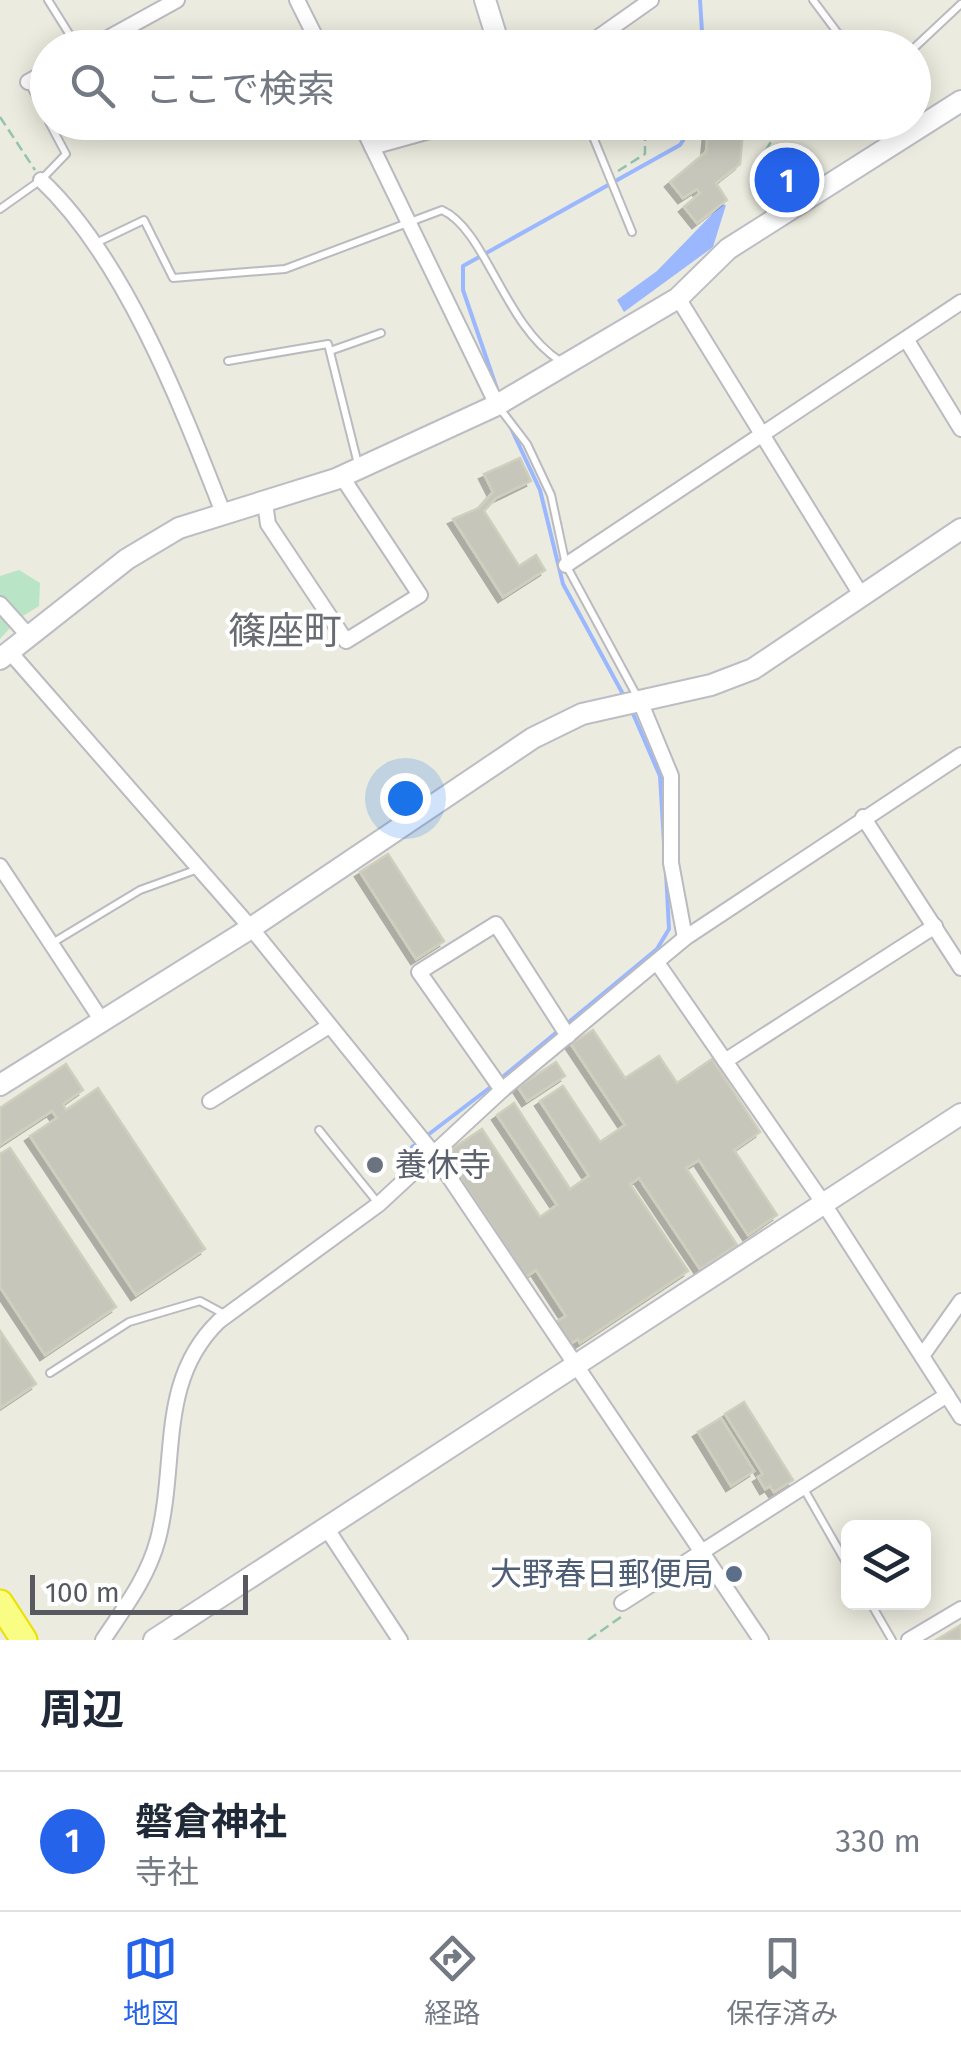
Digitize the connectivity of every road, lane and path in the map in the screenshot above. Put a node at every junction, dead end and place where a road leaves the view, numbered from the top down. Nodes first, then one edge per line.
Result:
1 (48, 0) edge
2 (177, 0) edge
3 (297, 0) edge
4 (485, 0) edge
5 (651, 0) edge
6 (813, 0) edge
7 (961, 4) edge
8 (67, 30) edge
9 (123, 30) edge
10 (312, 30) edge
11 (494, 30) edge
12 (608, 30) edge
13 (836, 30) edge
14 (931, 32) edge
15 (28, 82) edge
16 (30, 86) edge
17 (961, 101) edge
18 (0, 117) edge
19 (931, 120) edge
20 (58, 140) edge
21 (369, 140) edge
22 (397, 140) edge
23 (594, 140) edge
24 (645, 140) edge
25 (772, 140) edge
26 (900, 140) edge
27 (372, 147) junction
28 (609, 176) junction
29 (751, 177) dead end
30 (41, 180) junction
31 (0, 209) edge
32 (408, 222) junction
33 (632, 232) dead end
34 (96, 243) junction
35 (678, 298) junction
36 (961, 302) edge
37 (381, 333) dead end
38 (906, 339) junction
39 (330, 351) junction
40 (228, 361) dead end
41 (565, 364) junction
42 (498, 405) junction
43 (961, 429) edge
44 (762, 434) junction
45 (350, 473) junction
46 (266, 503) junction
47 (224, 515) junction
48 (961, 529) edge
49 (566, 565) junction
50 (864, 598) junction
51 (0, 604) edge
52 (27, 634) junction
53 (3, 650) edge
54 (640, 701) junction
55 (961, 755) edge
56 (863, 817) junction
57 (0, 866) edge
58 (200, 869) junction
59 (935, 926) junction
60 (251, 928) junction
61 (685, 938) junction
62 (51, 944) junction
63 (658, 964) junction
64 (961, 968) edge
65 (102, 1021) junction
66 (329, 1026) junction
67 (568, 1036) junction
68 (725, 1060) junction
69 (0, 1085) edge
70 (502, 1090) junction
71 (210, 1101) dead end
72 (961, 1114) edge
73 (319, 1130) dead end
74 (434, 1152) junction
75 (379, 1204) junction
76 (824, 1204) junction
77 (960, 1304) edge
78 (226, 1315) junction
79 (922, 1356) junction
80 (577, 1364) junction
81 (50, 1373) dead end
82 (947, 1396) junction
83 (961, 1418) edge
84 (802, 1486) junction
85 (325, 1526) junction
86 (701, 1550) junction
87 (841, 1554) edge
88 (0, 1604) edge
89 (961, 1608) edge
90 (622, 1609) joint
91 (875, 1610) edge
92 (24, 1640) edge
93 (103, 1640) edge
94 (154, 1640) edge
95 (400, 1640) edge
96 (588, 1640) edge
97 (761, 1640) edge
98 (892, 1640) edge
99 (909, 1640) edge

1 - 8 lane
2 - 9 street
3 - 10 street
4 - 11 street
5 - 12 street
6 - 13 lane
7 - 14 lane
15 - 16 lane
17 - 19 street
18 - 30 path
20 - 30 lane
21 - 27 street
22 - 27 street
23 - 28 lane
24 - 28 path
25 - 29 path
26 - 35 street
27 - 32 street
28 - 33 lane
30 - 31 lane
30 - 34 street
32 - 34 lane
32 - 41 lane
32 - 42 street
34 - 47 street
35 - 41 street
35 - 44 street
36 - 38 street
37 - 39 lane
38 - 43 street
38 - 44 street
39 - 40 lane
39 - 45 lane
41 - 42 street
42 - 45 street
42 - 49 lane
44 - 49 street
44 - 50 street
45 - 46 street
45 - 46 street
46 - 47 street
47 - 52 street
48 - 50 street
49 - 54 lane
50 - 54 street
51 - 52 street
52 - 53 street
53 - 58 street
54 - 60 street
54 - 61 street
55 - 56 street
56 - 59 street
56 - 61 street
57 - 62 street
58 - 60 street
58 - 62 lane
59 - 64 street
59 - 68 street
60 - 65 street
60 - 66 street
61 - 63 street
62 - 65 street
63 - 67 street
63 - 68 street
65 - 69 street
66 - 71 street
66 - 74 street
67 - 70 street
67 - 70 street
68 - 76 street
70 - 74 street
72 - 76 street
73 - 75 lane
74 - 75 street
74 - 80 street
75 - 78 street
76 - 79 street
76 - 80 street
77 - 79 street
78 - 81 lane
78 - 93 street
79 - 82 street
80 - 85 street
80 - 86 street
82 - 83 street
82 - 84 street
84 - 86 street
84 - 87 lane
85 - 94 street
85 - 95 street
86 - 90 street
86 - 97 street
88 - 92 highway
89 - 99 street
90 - 96 path
91 - 98 lane

